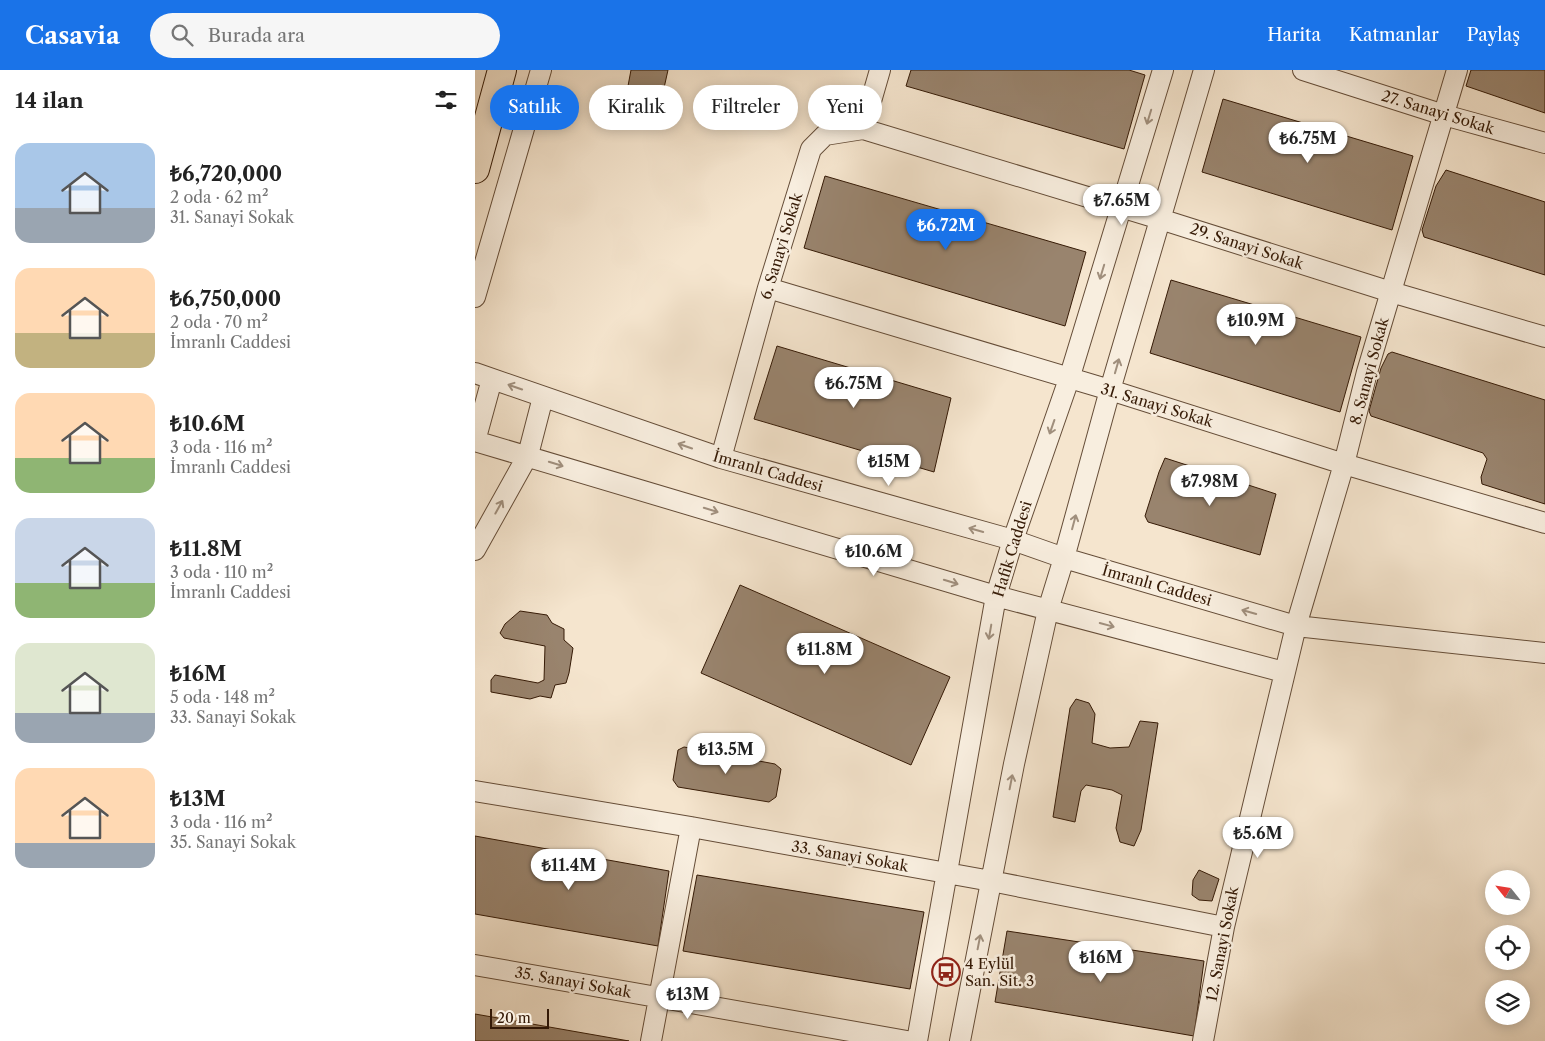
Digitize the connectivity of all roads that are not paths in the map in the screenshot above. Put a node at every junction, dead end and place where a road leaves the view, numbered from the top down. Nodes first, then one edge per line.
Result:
1 (501, 70) edge
2 (541, 70) edge
3 (881, 70) edge
4 (1163, 70) edge
5 (1204, 70) edge
6 (1303, 70) edge
7 (1457, 70) edge
8 (876, 85) edge
9 (1443, 115) junction
10 (857, 130) edge
11 (866, 130) edge
12 (1545, 143) edge
13 (475, 169) edge
14 (1122, 208) junction
15 (1160, 219) junction
16 (768, 288) junction
17 (1391, 292) junction
18 (475, 297) edge
19 (1545, 337) edge
20 (483, 376) edge
21 (1069, 379) junction
22 (1110, 390) junction
23 (543, 397) junction
24 (475, 441) edge
25 (528, 455) junction
26 (721, 458) junction
27 (1344, 464) junction
28 (1545, 523) edge
29 (1013, 540) junction
30 (475, 550) edge
31 (1064, 558) junction
32 (996, 596) junction
33 (1048, 610) junction
34 (1295, 626) junction
35 (1545, 653) edge
36 (1284, 672) junction
37 (475, 791) edge
38 (691, 826) junction
39 (946, 873) junction
40 (991, 882) junction
41 (1223, 927) junction
42 (475, 965) edge
43 (658, 997) junction
44 (651, 1041) edge
45 (907, 1041) edge
46 (917, 1041) edge
47 (960, 1041) edge
48 (1203, 1041) edge

1 - 13 highway
2 - 18 street
3 - 8 street
4 -> 14 street, Hafik Caddesi
5 - 15 street
6 - 9 street, 27. Sanayi Sokak
7 - 9 street, 8. Sanayi Sokak
9 - 12 street, 27. Sanayi Sokak
9 - 17 street, 8. Sanayi Sokak
10 - 16 street, 6. Sanayi Sokak
11 - 14 street, 29. Sanayi Sokak
14 - 15 street, 29. Sanayi Sokak
14 -> 21 street, Hafik Caddesi
15 - 17 street, 29. Sanayi Sokak
22 -> 15 street
16 - 21 street, 31. Sanayi Sokak
16 - 26 street, 6. Sanayi Sokak
17 - 19 street, 29. Sanayi Sokak
17 - 27 street, 8. Sanayi Sokak
23 -> 20 street, İmranlı Caddesi
20 - 24 street
21 - 22 street, 31. Sanayi Sokak
21 -> 29 street, Hafik Caddesi
22 - 27 street, 31. Sanayi Sokak
31 -> 22 street
23 - 25 street
26 -> 23 street, İmranlı Caddesi
24 - 25 street
30 -> 25 street
25 -> 32 street
29 -> 26 street, İmranlı Caddesi
27 - 28 street, 31. Sanayi Sokak
27 - 34 street, 8. Sanayi Sokak
29 - 31 street, İmranlı Caddesi
29 - 32 street, Hafik Caddesi
31 - 33 street
34 -> 31 street, İmranlı Caddesi
32 - 33 street
32 -> 39 street, Hafik Caddesi
33 -> 36 street
40 -> 33 street
34 - 35 street, İmranlı Caddesi
34 - 36 street, 8. Sanayi Sokak
36 - 41 street, 12. Sanayi Sokak
37 - 38 street, 33. Sanayi Sokak
38 - 39 street, 33. Sanayi Sokak
38 - 43 street
39 - 40 street, 33. Sanayi Sokak
39 - 46 street, Hafik Caddesi
40 - 41 street, 33. Sanayi Sokak
47 -> 40 street
41 - 48 street, 12. Sanayi Sokak
42 - 43 street, 35. Sanayi Sokak
43 - 44 street
43 - 45 street, 35. Sanayi Sokak

